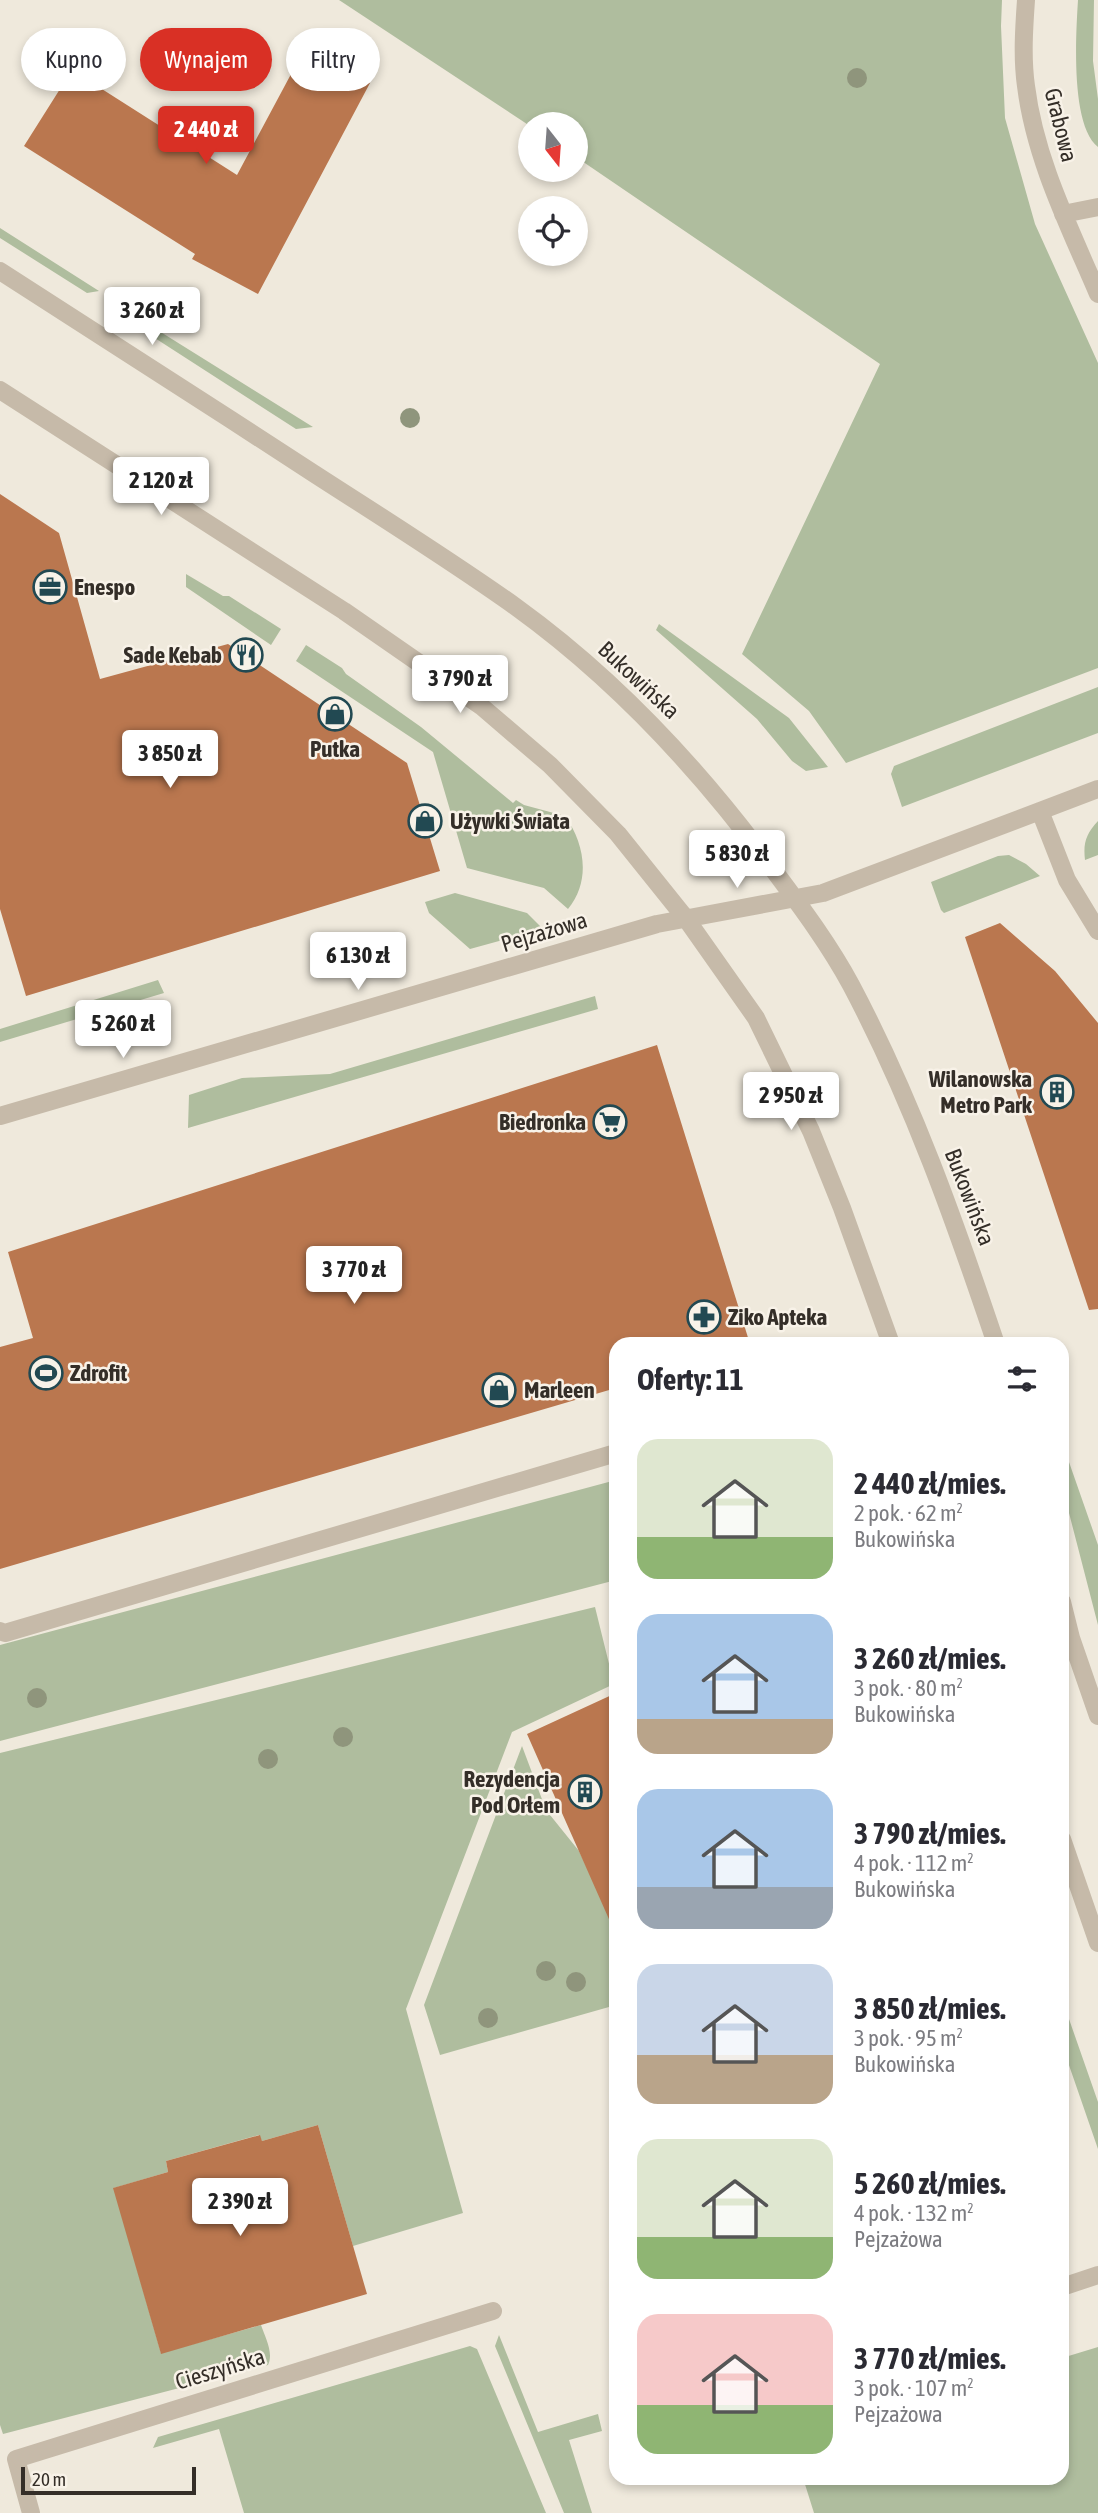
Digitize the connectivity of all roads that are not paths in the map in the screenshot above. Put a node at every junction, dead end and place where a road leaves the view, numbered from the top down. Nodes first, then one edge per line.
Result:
1 (1026, 0) edge
2 (1098, 207) edge
3 (1063, 214) junction
4 (0, 271) edge
5 (1098, 293) edge
6 (0, 390) edge
7 (1098, 789) edge
8 (1040, 811) junction
9 (795, 898) junction
10 (687, 920) junction
11 (1098, 931) edge
12 (0, 1116) edge
13 (888, 1337) edge
14 (994, 1337) edge
15 (609, 1455) edge
16 (1069, 1630) edge
17 (0, 1631) edge
18 (1098, 1716) edge
19 (1069, 1859) edge
20 (1098, 1943) edge
21 (1098, 2275) edge
22 (1069, 2285) edge
23 (493, 2311) dead end
24 (31, 2513) edge

1 - 3 street, Grabowa
2 - 3 street
3 - 5 street, Grabowa
4 - 9 street, Bukowińska
6 - 10 street
7 - 8 street, Pejzażowa
8 - 9 street, Pejzażowa
8 - 11 street
9 - 10 street, Pejzażowa
9 - 14 street, Bukowińska
10 - 12 street, Pejzażowa
10 - 13 street
15 - 17 street
16 - 18 street
19 - 20 street
21 - 22 street
23 - 24 street, Cieszyńska

